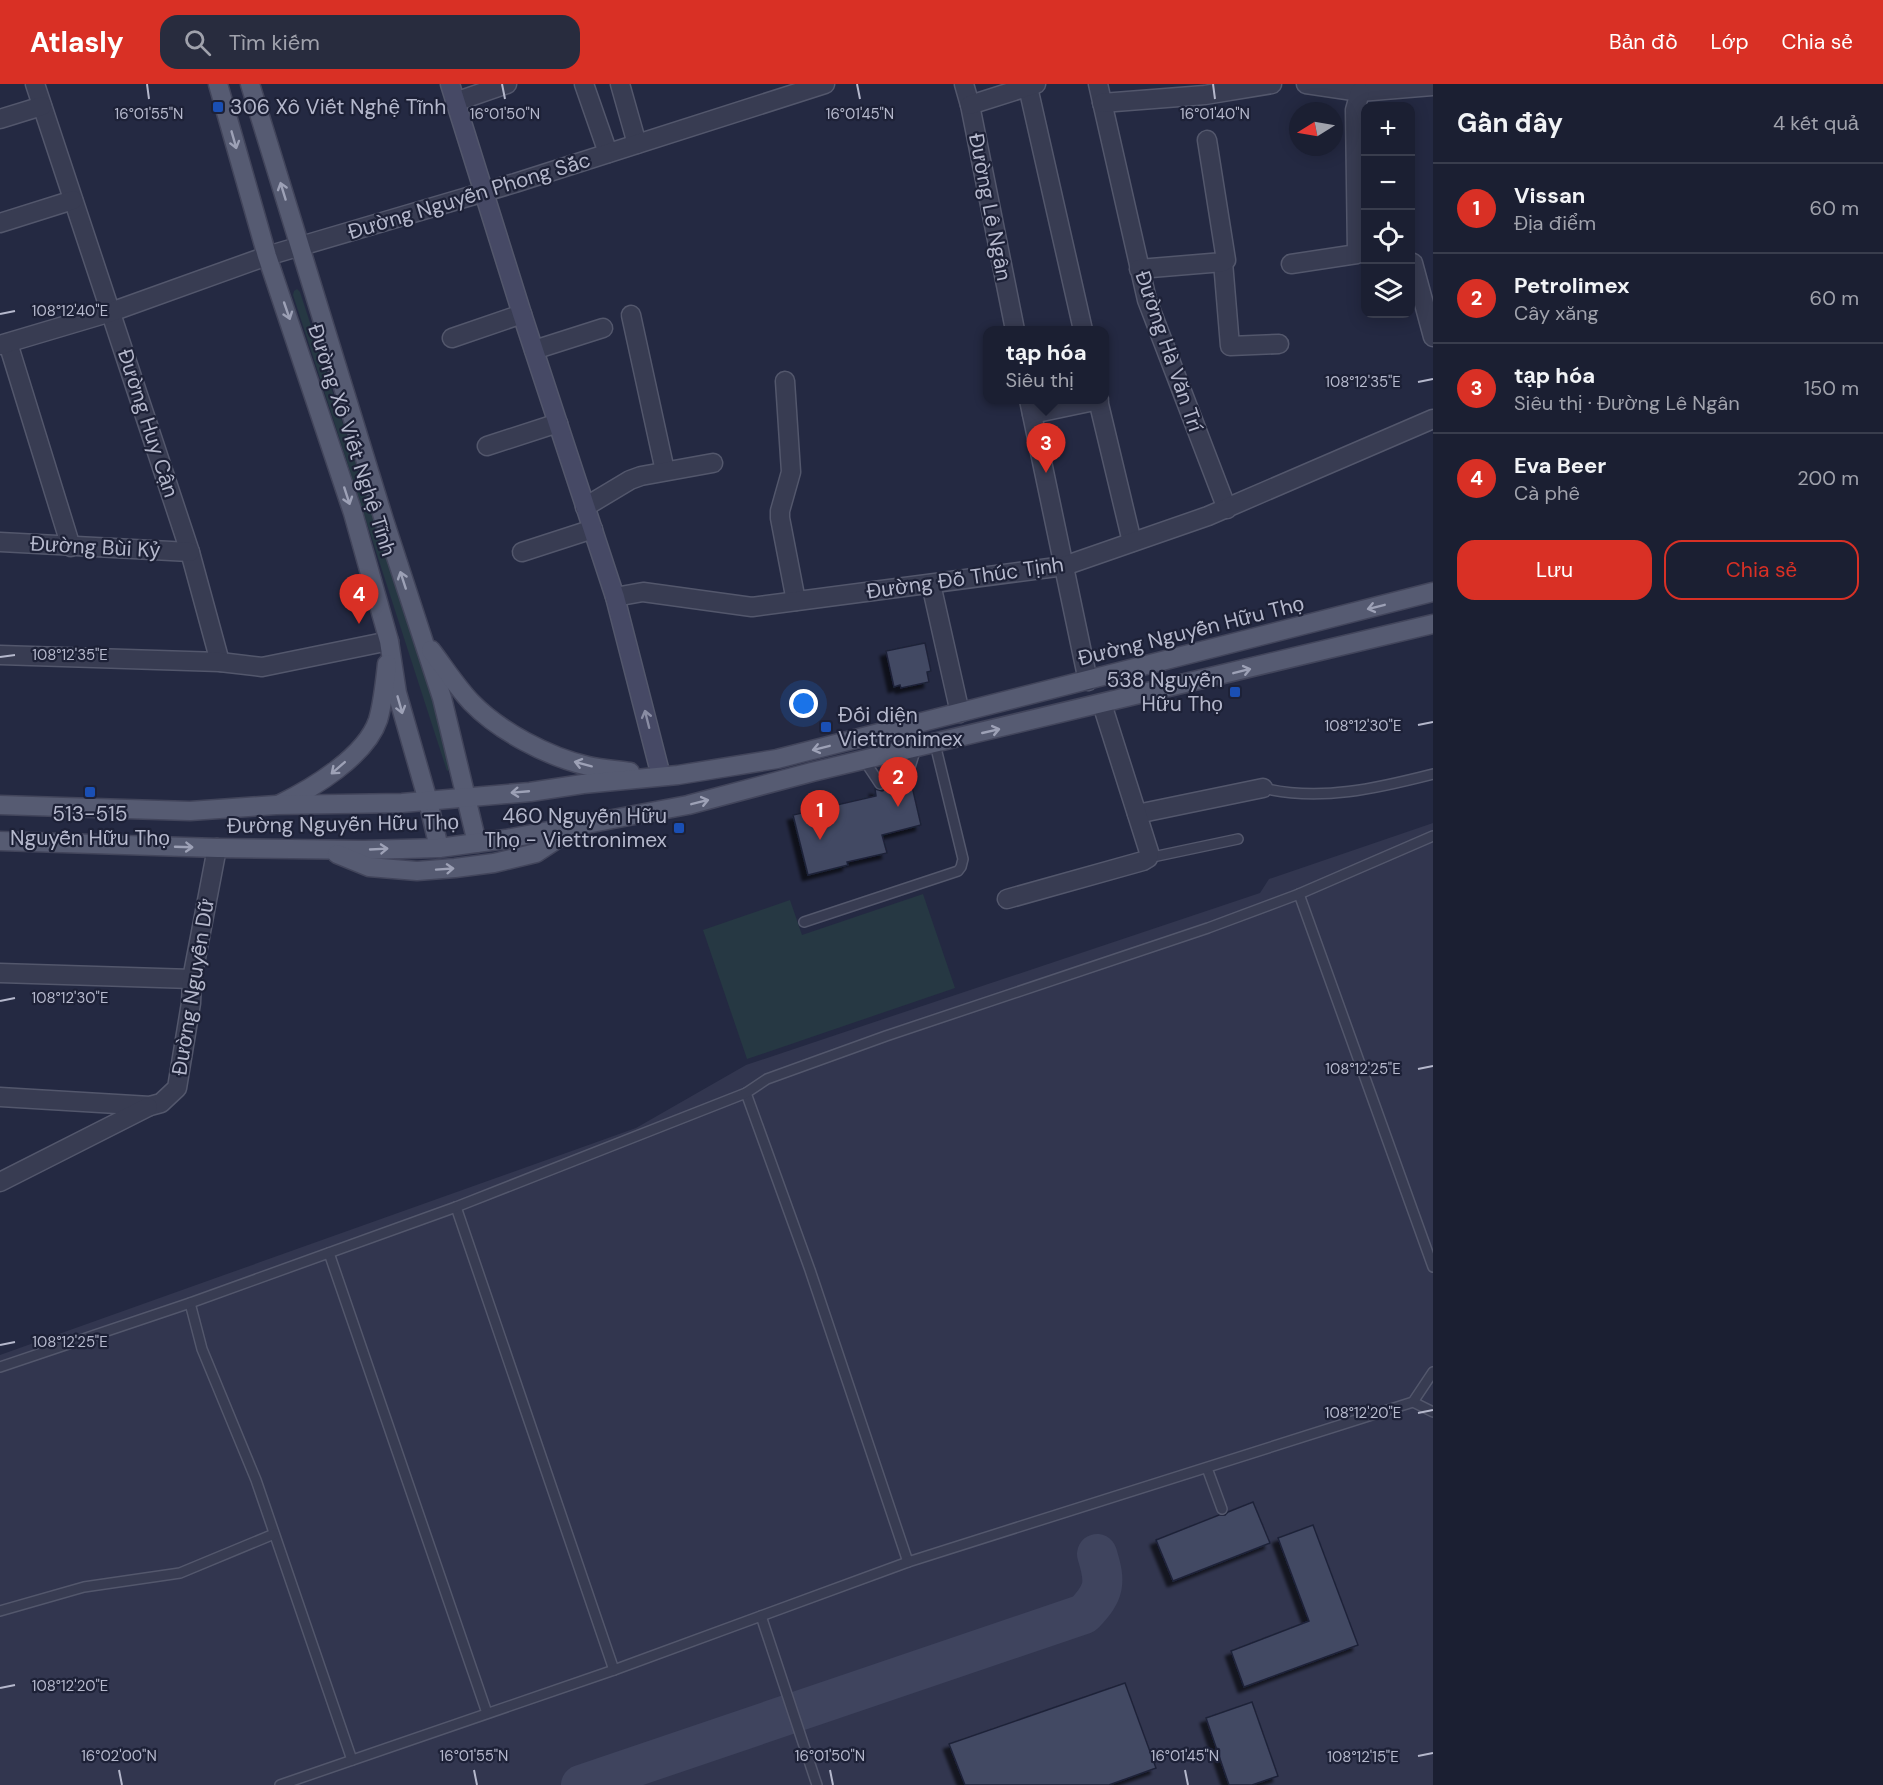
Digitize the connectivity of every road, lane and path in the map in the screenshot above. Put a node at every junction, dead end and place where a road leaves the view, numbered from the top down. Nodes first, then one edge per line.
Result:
1 (35, 84) edge
2 (218, 84) edge
3 (250, 84) edge
4 (450, 84) edge
5 (507, 84) edge
6 (584, 84) edge
7 (620, 84) edge
8 (825, 84) edge
9 (964, 84) edge
10 (1098, 84) edge
11 (1272, 84) edge
12 (1306, 84) edge
13 (1032, 85) edge
14 (1433, 86) edge
15 (1360, 92) junction
16 (455, 102) junction
17 (1102, 103) junction
18 (970, 105) junction
19 (42, 106) junction
20 (0, 118) edge
21 (1207, 140) dead end
22 (637, 144) junction
23 (608, 153) junction
24 (484, 192) junction
25 (73, 200) junction
26 (0, 223) edge
27 (300, 247) junction
28 (267, 256) junction
29 (1223, 262) junction
30 (1291, 264) dead end
31 (1413, 264) edge
32 (1139, 269) junction
33 (111, 312) junction
34 (522, 314) junction
35 (631, 315) dead end
36 (1014, 326) edge
37 (1082, 326) edge
38 (603, 328) dead end
39 (1433, 337) edge
40 (452, 338) dead end
41 (4, 344) edge
42 (1279, 344) dead end
43 (534, 351) junction
44 (785, 381) dead end
45 (1060, 404) edge
46 (1099, 404) edge
47 (1031, 407) edge
48 (1433, 420) edge
49 (558, 423) junction
50 (487, 446) dead end
51 (713, 464) dead end
52 (665, 471) junction
53 (585, 507) junction
54 (1227, 509) junction
55 (592, 529) junction
56 (0, 542) edge
57 (1132, 542) junction
58 (71, 547) junction
59 (190, 552) junction
60 (522, 552) dead end
61 (1064, 566) junction
62 (931, 584) junction
63 (1433, 592) edge
64 (615, 597) junction
65 (796, 601) junction
66 (1433, 624) edge
67 (421, 636) junction
68 (389, 641) junction
69 (0, 656) edge
70 (220, 662) junction
71 (1088, 681) junction
72 (1102, 704) junction
73 (960, 713) junction
74 (934, 744) junction
75 (916, 748) junction
76 (864, 760) junction
77 (1433, 774) edge
78 (661, 776) junction
79 (1263, 788) joint
80 (466, 797) junction
81 (428, 801) junction
82 (0, 805) edge
83 (276, 805) junction
84 (1137, 814) junction
85 (574, 827) junction
86 (1433, 836) edge
87 (1238, 839) dead end
88 (0, 841) edge
89 (477, 843) junction
90 (217, 848) junction
91 (439, 848) junction
92 (327, 849) junction
93 (1148, 858) junction
94 (1299, 894) junction
95 (1006, 899) dead end
96 (804, 922) dead end
97 (0, 973) edge
98 (192, 979) junction
99 (746, 1094) junction
100 (0, 1096) edge
101 (150, 1106) junction
102 (0, 1182) edge
103 (456, 1207) junction
104 (329, 1253) junction
105 (1433, 1267) edge
106 (190, 1303) junction
107 (0, 1367) edge
108 (1433, 1372) edge
109 (1413, 1402) junction
110 (1433, 1413) edge
111 (1207, 1468) junction
112 (1222, 1509) dead end
113 (274, 1534) junction
114 (908, 1563) junction
115 (0, 1611) edge
116 (761, 1616) junction
117 (614, 1670) junction
118 (488, 1713) junction
119 (352, 1760) junction
120 (280, 1785) edge
121 (818, 1785) edge

1 - 19 street, Đường Huy Cận
2 -> 28 main road, Đường Xô Viết Nghệ Tĩnh
27 -> 3 main road, Đường Xô Viết Nghệ Tĩnh
4 - 16 street
5 - 16 street
6 - 23 street
7 - 22 street
8 - 22 street, Đường Nguyễn Phong Sắc
9 - 18 street, Đường Lê Ngân
10 - 17 street, Đường Hà Văn Trí
11 - 17 street
12 - 15 street
13 - 18 street
13 - 37 street
14 - 15 street
15 - 30 street
16 - 24 street
17 - 32 street, Đường Hà Văn Trí
18 - 36 street, Đường Lê Ngân
19 - 20 street
19 - 25 street, Đường Huy Cận
21 - 29 street
22 - 23 street, Đường Nguyễn Phong Sắc
23 - 24 street, Đường Nguyễn Phong Sắc
24 - 27 street, Đường Nguyễn Phong Sắc
24 - 34 street
25 - 26 street
25 - 33 street, Đường Huy Cận
27 - 28 street, Đường Nguyễn Phong Sắc
67 -> 27 main road, Đường Xô Viết Nghệ Tĩnh
28 - 33 street, Đường Nguyễn Phong Sắc
28 -> 68 main road, Đường Xô Viết Nghệ Tĩnh
29 - 32 street
29 - 42 street
31 - 39 street
32 - 54 street, Đường Hà Văn Trí
33 - 41 street, Đường Nguyễn Phong Sắc
33 - 59 street, Đường Huy Cận
34 - 40 street
34 - 43 street
35 - 52 street
38 - 43 street
41 - 58 street
43 - 49 street
44 - 65 street
45 - 47 street
46 - 57 street
47 - 61 street
48 - 54 street, Đường Đỗ Thúc Tịnh
49 - 50 street
49 - 53 street
51 - 52 street
52 - 53 street
53 - 55 street
54 - 57 street, Đường Đỗ Thúc Tịnh
55 - 60 street
55 - 64 street
56 - 58 street, Đường Bùi Kỷ
57 - 61 street, Đường Đỗ Thúc Tịnh
58 - 59 street, Đường Bùi Kỷ
59 - 70 street, Đường Huy Cận
61 - 62 street, Đường Đỗ Thúc Tịnh
61 - 71 street
62 - 65 street, Đường Đỗ Thúc Tịnh
62 - 73 street
63 -> 71 main road, Đường Nguyễn Hữu Thọ
64 - 65 street, Đường Đỗ Thúc Tịnh
78 -> 64 street
72 -> 66 main road, Đường Nguyễn Hữu Thọ
78 -> 67 main road
67 - 80 main road, Đường Xô Viết Nghệ Tĩnh
68 - 70 street
68 -> 81 main road, Đường Xô Viết Nghệ Tĩnh
68 -> 83 main road
69 - 70 street
71 - 73 main road, Đường Nguyễn Hữu Thọ
74 -> 72 main road, Đường Nguyễn Hữu Thọ
72 - 84 street
73 -> 78 main road, Đường Nguyễn Hữu Thọ
74 - 75 main road, Đường Nguyễn Hữu Thọ
74 - 96 lane
75 - 76 main road, Đường Nguyễn Hữu Thọ
75 - 76 lane
85 -> 76 main road, Đường Nguyễn Hữu Thọ
77 - 79 lane
78 -> 80 main road, Đường Nguyễn Hữu Thọ
79 - 84 street
80 - 81 main road, Đường Nguyễn Hữu Thọ
80 - 89 main road, Đường Xô Viết Nghệ Tĩnh
81 - 83 main road, Đường Nguyễn Hữu Thọ
81 - 91 main road, Đường Xô Viết Nghệ Tĩnh
82 - 83 main road, Đường Nguyễn Hữu Thọ
84 - 93 street
85 - 89 main road, Đường Nguyễn Hữu Thọ
92 -> 85 main road
86 - 94 lane
87 - 93 lane
88 -> 90 main road, Đường Nguyễn Hữu Thọ
89 - 91 main road, Đường Nguyễn Hữu Thọ
90 - 92 main road, Đường Nguyễn Hữu Thọ
90 - 98 street, Đường Nguyễn Dữ
92 -> 91 main road, Đường Nguyễn Hữu Thọ
93 - 95 street
94 - 99 lane
94 - 105 lane
97 - 98 street
98 - 101 street, Đường Nguyễn Dữ
99 - 103 lane
99 - 114 lane
100 - 101 street
101 - 102 street, Đường Nguyễn Dữ
103 - 104 lane
103 - 117 lane
104 - 106 lane
104 - 118 lane
106 - 107 lane
106 - 113 lane
108 - 109 lane
109 - 110 lane
109 - 111 lane
111 - 112 lane
111 - 114 lane
113 - 115 lane
113 - 119 lane
114 - 116 lane
116 - 117 lane
116 - 121 lane
117 - 118 lane
118 - 119 lane
119 - 120 lane

